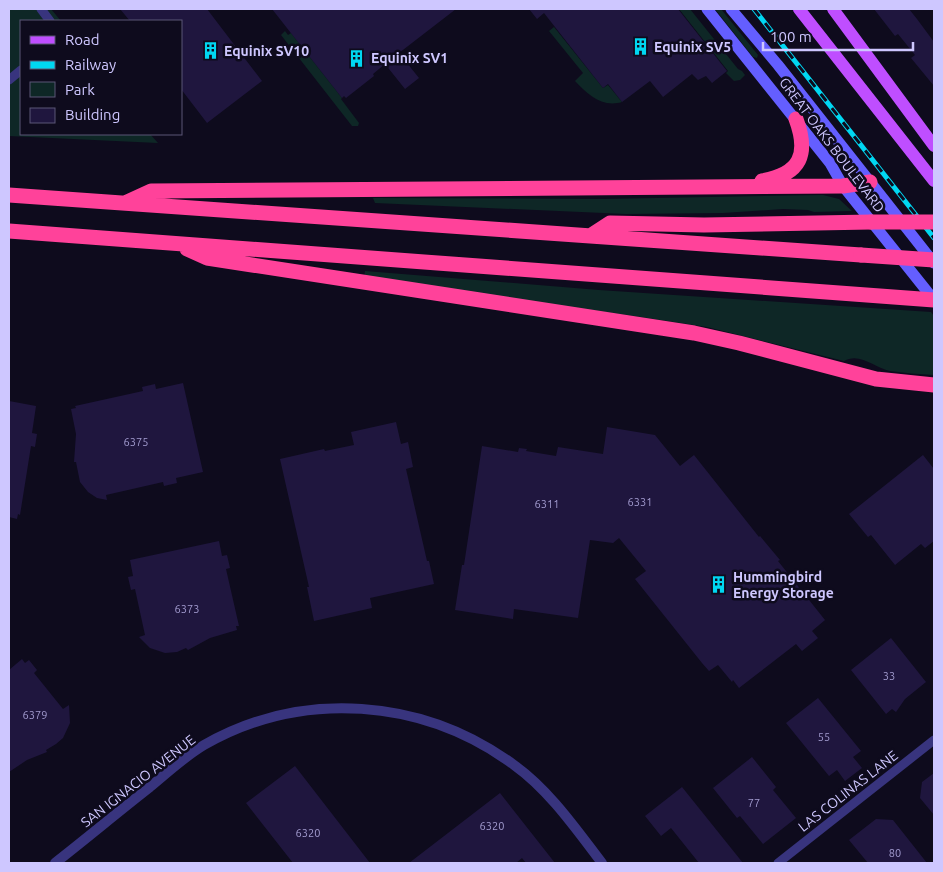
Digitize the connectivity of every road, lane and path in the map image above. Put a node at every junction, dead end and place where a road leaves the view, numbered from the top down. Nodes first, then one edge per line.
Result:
1 (41, 9) edge
2 (707, 9) edge
3 (731, 9) edge
4 (799, 9) edge
5 (833, 9) edge
6 (49, 20) edge
7 (20, 71) edge
8 (9, 80) edge
9 (796, 119) junction
10 (934, 146) edge
11 (934, 180) edge
12 (870, 182) junction
13 (734, 186) junction
14 (844, 186) junction
15 (9, 195) edge
16 (126, 203) junction
17 (934, 222) edge
18 (9, 231) edge
19 (590, 236) junction
20 (174, 243) junction
21 (934, 262) edge
22 (934, 300) edge
23 (934, 385) edge
24 (934, 740) edge
25 (56, 863) edge
26 (602, 863) edge
27 (778, 863) edge

1 - 6 street
2 - 9 main road, GREAT OAKS BOULEVARD
3 - 12 main road, GREAT OAKS BOULEVARD
4 - 11 main road
5 - 10 main road
7 - 8 street
9 - 13 highway
9 - 14 main road, GREAT OAKS BOULEVARD
12 - 14 highway
12 - 21 main road, GREAT OAKS BOULEVARD
13 - 14 highway
13 - 16 highway
14 - 22 main road, GREAT OAKS BOULEVARD
15 - 16 highway
16 - 19 highway
17 - 19 highway, bridge
18 - 20 highway
19 - 21 highway, bridge
20 - 22 highway
20 - 23 highway
24 - 27 street, LAS COLINAS LANE
25 - 26 street, SAN IGNACIO AVENUE

